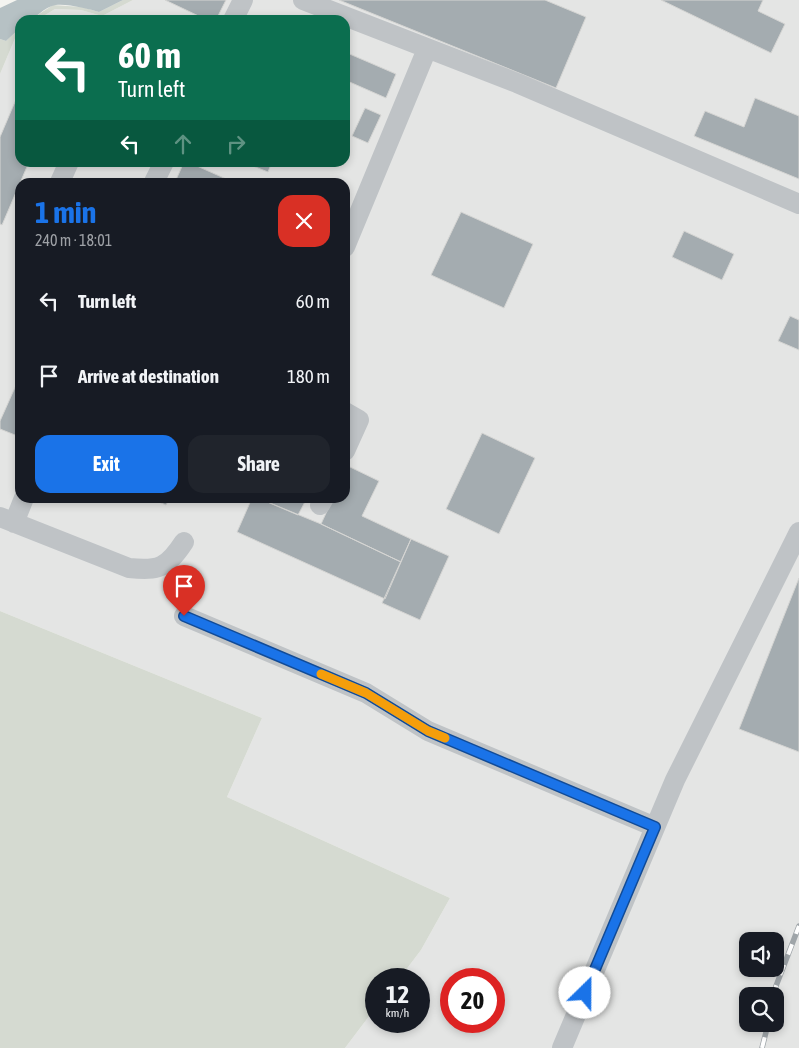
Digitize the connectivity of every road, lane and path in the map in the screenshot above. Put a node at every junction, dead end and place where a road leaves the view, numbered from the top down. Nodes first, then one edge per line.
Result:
1 (243, 0) edge
2 (303, 0) edge
3 (236, 15) edge
4 (341, 15) edge
5 (350, 19) edge
6 (427, 49) junction
7 (799, 204) edge
8 (350, 235) edge
9 (350, 415) edge
10 (350, 440) edge
11 (20, 503) edge
12 (7, 520) edge
13 (799, 532) edge
14 (184, 542) dead end
15 (184, 616) dead end
16 (655, 827) junction
17 (562, 1048) edge

1 - 3 lane
2 - 4 lane
5 - 6 lane
6 - 7 lane
6 - 8 lane
9 - 10 lane
11 - 12 lane
12 - 14 lane
13 - 16 lane
15 - 16 lane
16 - 17 lane

